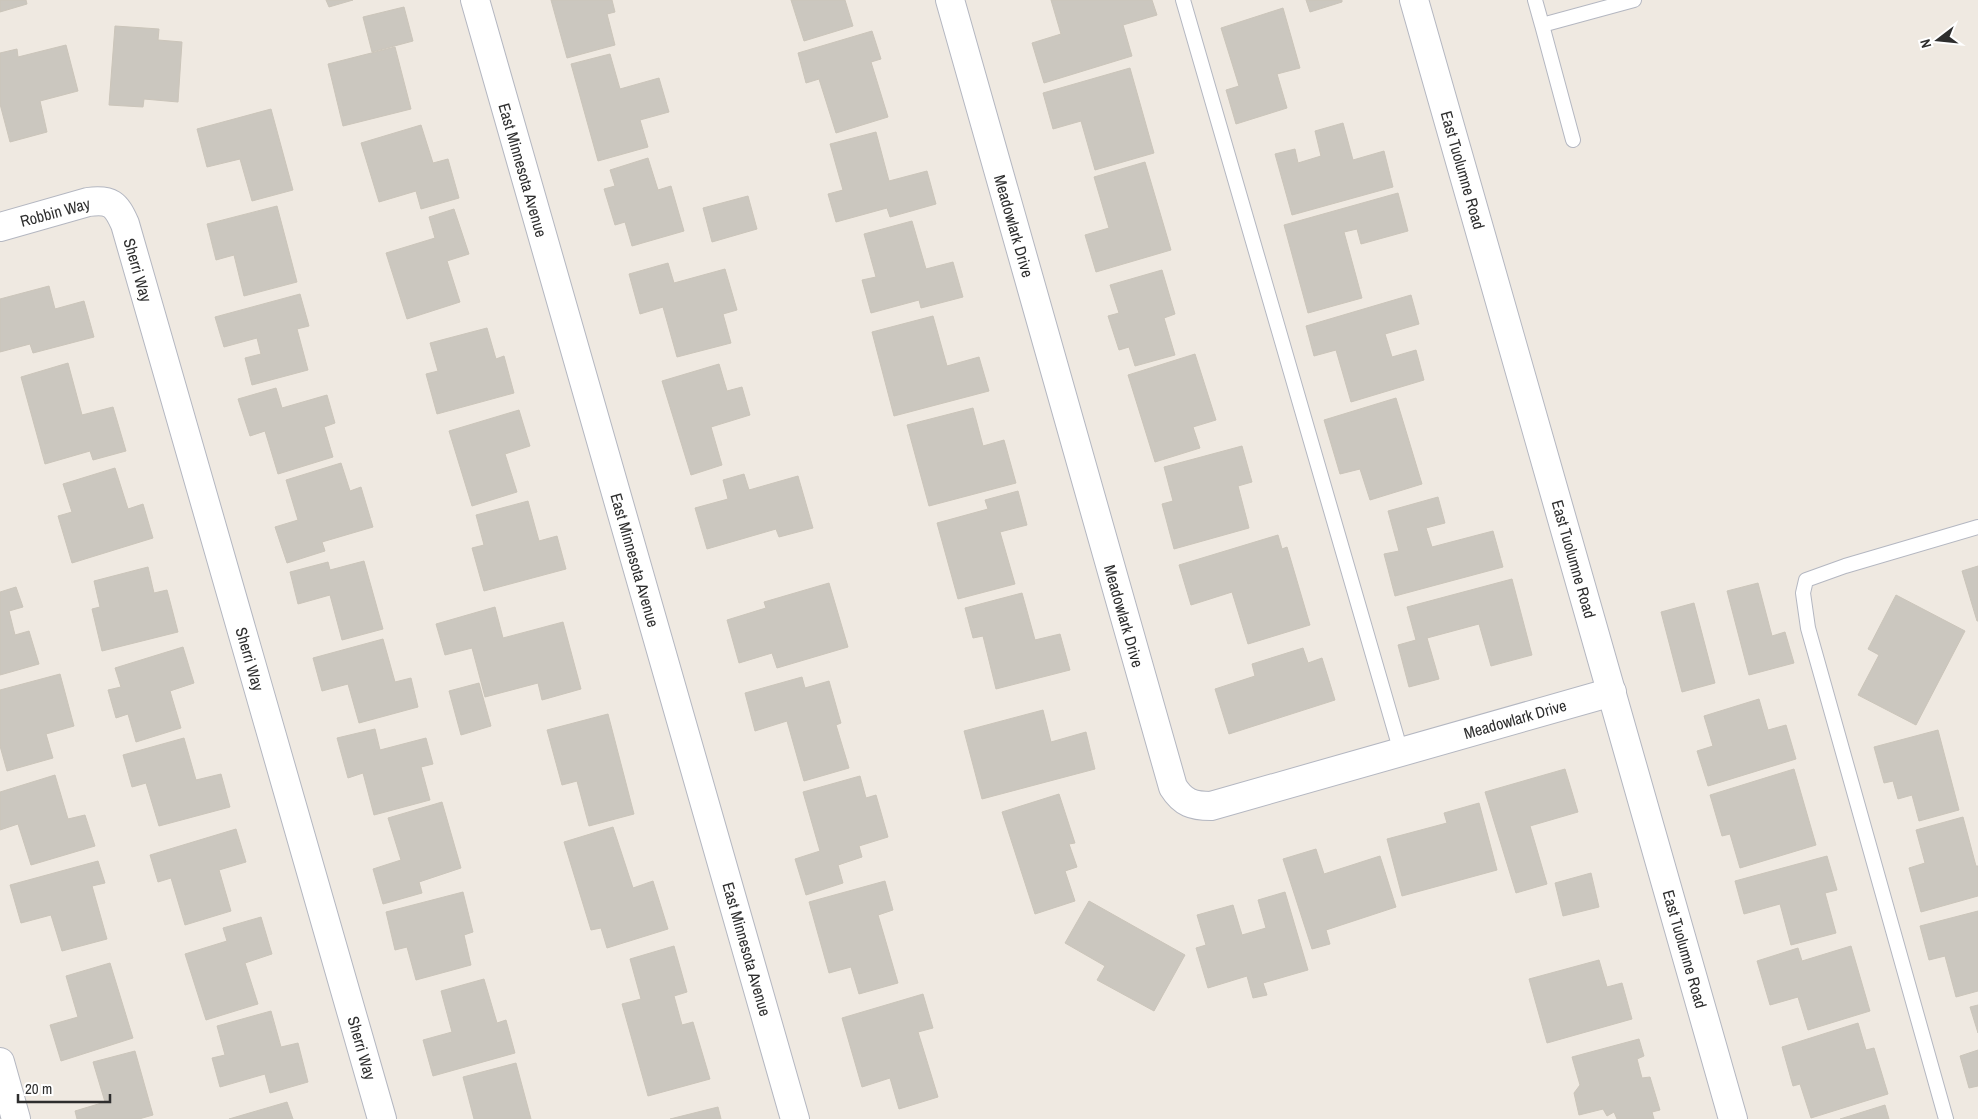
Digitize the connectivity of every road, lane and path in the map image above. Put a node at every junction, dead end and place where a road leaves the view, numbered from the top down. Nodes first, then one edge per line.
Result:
1 (475, 0) edge
2 (950, 0) edge
3 (1182, 0) edge
4 (1414, 0) edge
5 (1535, 0) edge
6 (1634, 0) edge
7 (1542, 25) junction
8 (1573, 140) dead end
9 (111, 202) joint
10 (0, 227) edge
11 (1978, 527) edge
12 (1612, 692) junction
13 (1401, 752) junction
14 (0, 1062) edge
15 (16, 1119) edge
16 (382, 1119) edge
17 (795, 1119) edge
18 (1733, 1119) edge
19 (1946, 1119) edge

1 - 17 street, East Minnesota Avenue
2 - 13 street, Meadowlark Drive
3 - 13 lane
4 - 12 street, East Tuolumne Road
5 - 7 lane
6 - 7 lane
7 - 8 lane
9 - 10 street, Robbin Way
9 - 16 street, Sherri Way
11 - 19 lane
12 - 13 street, Meadowlark Drive
12 - 18 street, East Tuolumne Road
14 - 15 street

